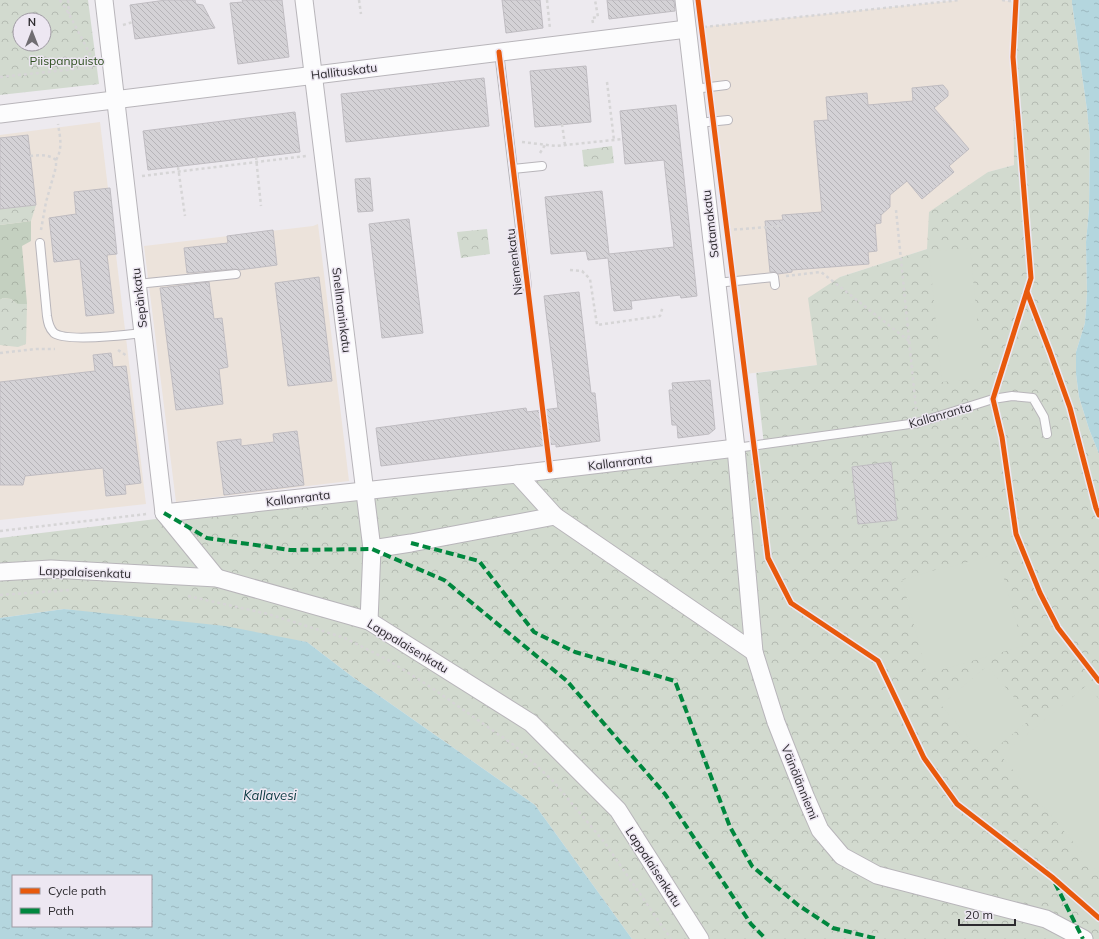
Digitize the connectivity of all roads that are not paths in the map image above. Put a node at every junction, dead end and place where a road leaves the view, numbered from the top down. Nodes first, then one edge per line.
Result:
1 (104, 0) edge
2 (304, 0) edge
3 (684, 0) edge
4 (698, 28) junction
5 (499, 52) junction
6 (313, 75) junction
7 (726, 85) dead end
8 (694, 88) junction
9 (116, 100) junction
10 (0, 114) edge
11 (728, 120) dead end
12 (698, 124) junction
13 (542, 166) dead end
14 (513, 169) junction
15 (40, 243) road end
16 (236, 274) dead end
17 (775, 281) road end
18 (717, 283) junction
19 (137, 284) junction
20 (527, 287) dead end
21 (143, 333) junction
22 (1047, 434) dead end
23 (736, 448) junction
24 (517, 474) junction
25 (365, 490) junction
26 (158, 514) junction
27 (555, 516) junction
28 (372, 549) junction
29 (0, 572) edge
30 (216, 578) junction
31 (369, 621) junction
32 (754, 652) junction
33 (700, 939) edge
34 (1084, 939) edge

1 - 9 street, Sepänkatu
2 - 6 street, Snellmaninkatu
3 - 4 street, Satamakatu
4 - 5 street, Hallituskatu
4 - 8 street, Satamakatu
5 - 6 street, Hallituskatu
5 - 14 lane, Niemenkatu
6 - 9 street, Hallituskatu
6 - 25 street, Snellmaninkatu
7 - 8 lane
8 - 12 street, Satamakatu
9 - 10 street, Hallituskatu
9 - 19 street, Sepänkatu
11 - 12 lane
12 - 18 street, Satamakatu
13 - 14 lane
14 - 20 lane, Niemenkatu
15 - 21 lane
16 - 19 lane
17 - 18 lane
18 - 23 street, Satamakatu
19 - 21 street, Sepänkatu
21 - 26 street, Sepänkatu
22 - 23 lane, Kallanranta
23 - 24 street, Kallanranta
23 - 32 street, Väinölänniemi
24 - 25 street, Kallanranta
24 - 27 street
25 - 26 street, Kallanranta
25 - 28 street, Snellmaninkatu
26 - 30 street
27 - 28 street
27 - 32 street
28 - 31 street, Snellmaninkatu
29 - 30 street, Lappalaisenkatu
30 - 31 street, Lappalaisenkatu
31 - 33 street, Lappalaisenkatu
32 - 34 street, Väinölänniemi

